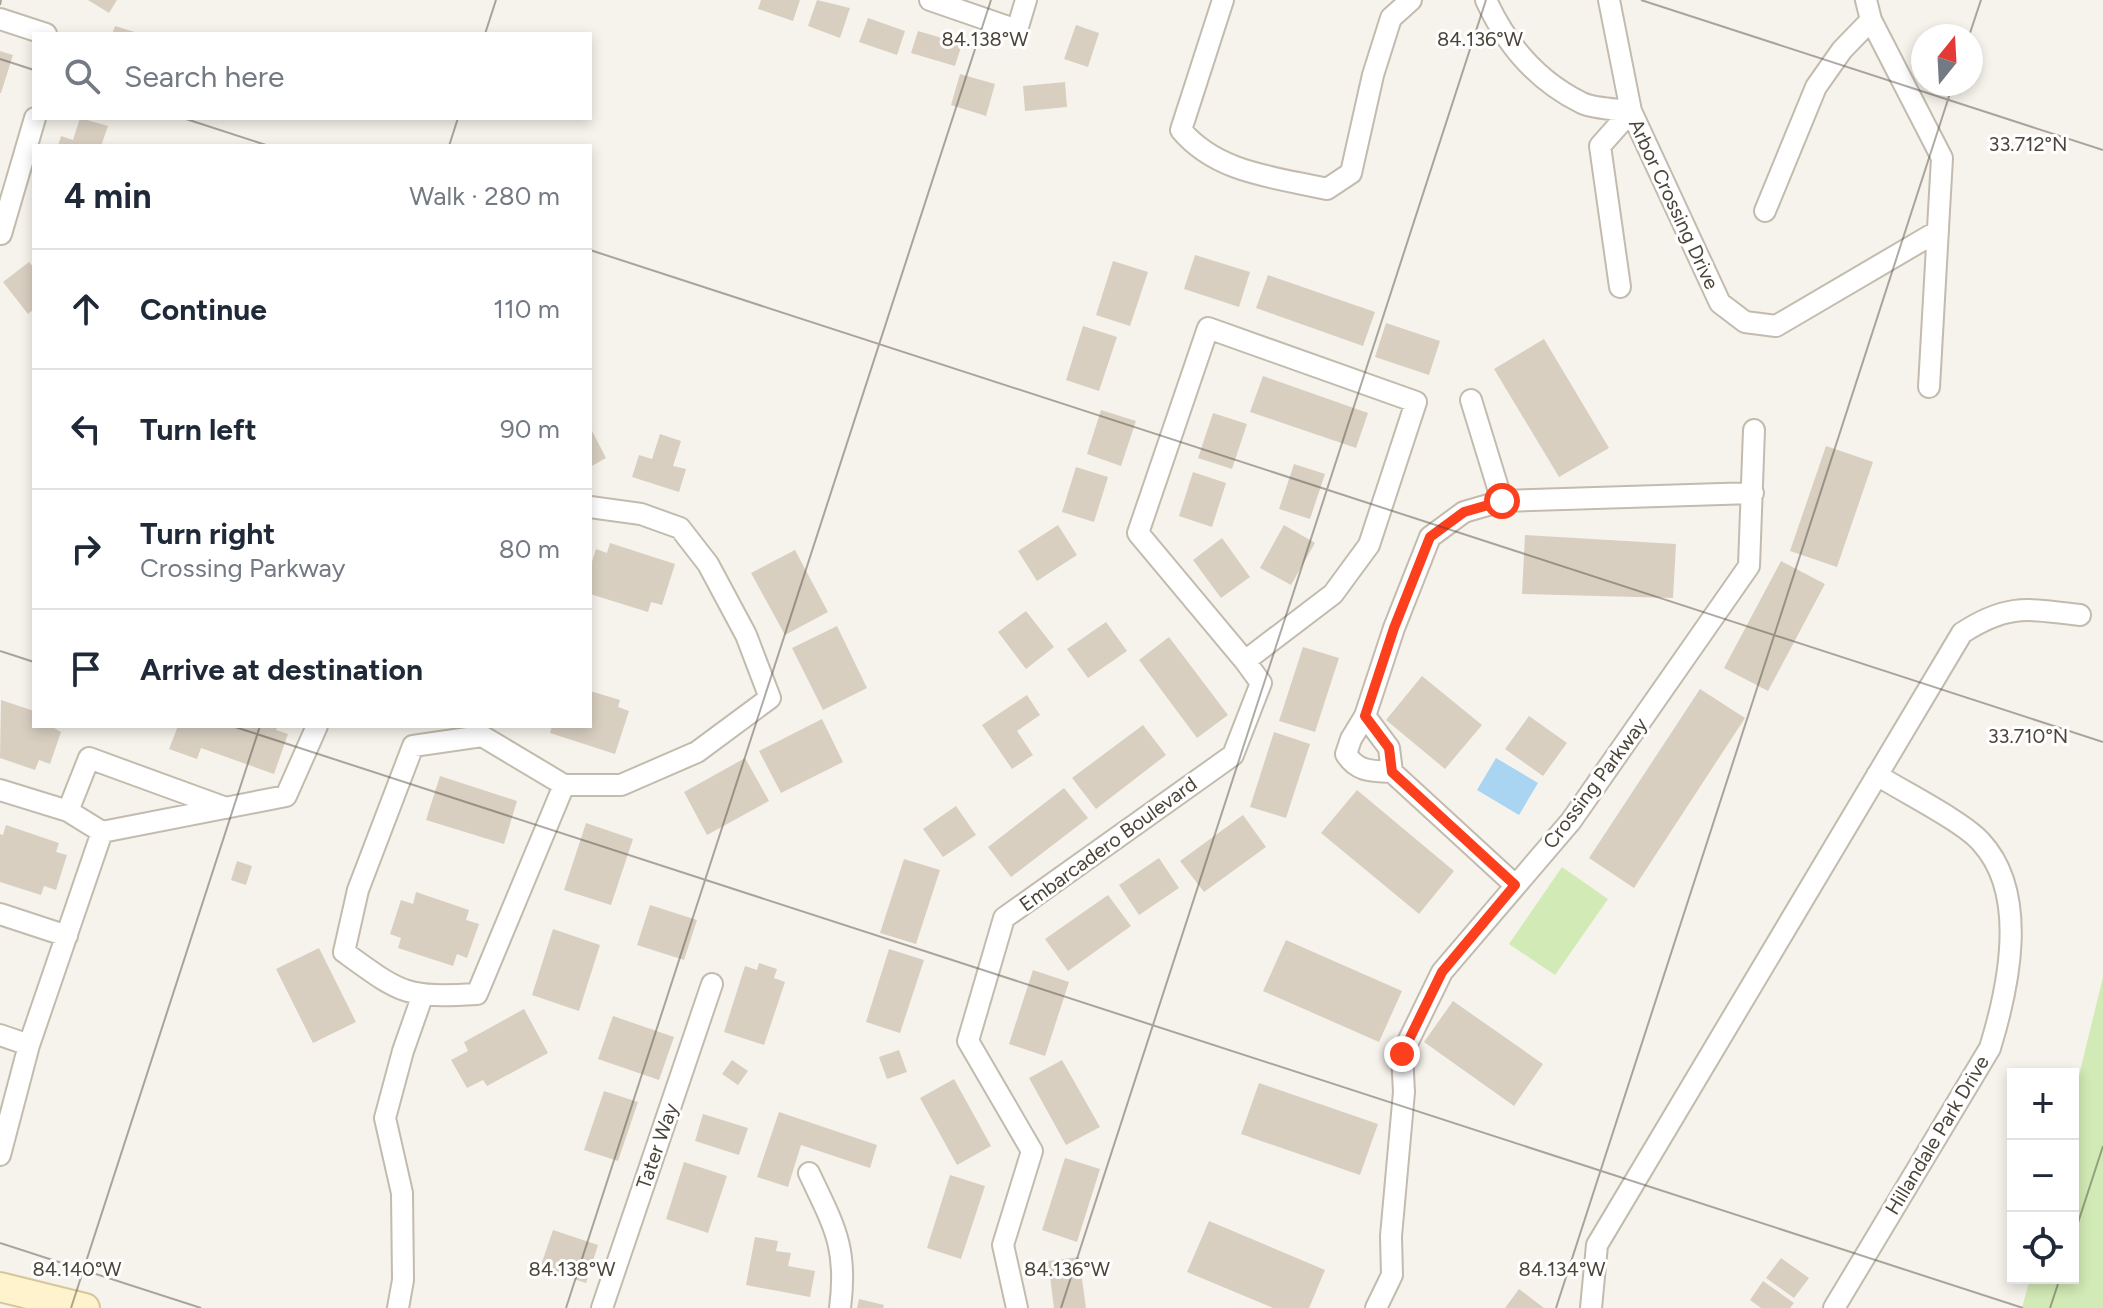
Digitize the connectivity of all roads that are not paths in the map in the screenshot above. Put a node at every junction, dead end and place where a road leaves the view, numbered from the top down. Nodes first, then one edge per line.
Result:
1 (930, 0) edge
2 (1026, 0) edge
3 (1223, 0) edge
4 (1411, 0) edge
5 (1486, 0) edge
6 (1609, 0) edge
7 (1869, 10) edge
8 (0, 19) edge
9 (40, 32) edge
10 (1631, 111) junction
11 (34, 120) edge
12 (1765, 211) dead end
13 (1938, 231) junction
14 (1, 234) edge
15 (1620, 287) dead end
16 (1929, 387) dead end
17 (1471, 400) dead end
18 (1754, 430) dead end
19 (1753, 493) junction
20 (1502, 501) junction
21 (592, 507) edge
22 (2080, 615) dead end
23 (1245, 661) junction
24 (1365, 716) junction
25 (316, 728) edge
26 (484, 731) edge
27 (1392, 772) junction
28 (1877, 775) junction
29 (564, 785) junction
30 (0, 790) edge
31 (226, 808) junction
32 (68, 811) junction
33 (102, 832) junction
34 (1515, 885) junction
35 (0, 914) edge
36 (67, 936) junction
37 (712, 984) dead end
38 (422, 997) junction
39 (0, 1035) edge
40 (29, 1045) junction
41 (0, 1154) edge
42 (809, 1173) dead end
43 (0, 1287) edge
44 (85, 1308) edge
45 (398, 1308) edge
46 (602, 1308) edge
47 (840, 1308) edge
48 (1017, 1308) edge
49 (1376, 1308) edge
50 (1591, 1308) edge
51 (1834, 1308) edge

1 - 2 street
3 - 4 street
5 - 10 street
6 - 10 street, Arbor Crossing Drive
7 - 12 street
7 - 13 street
8 - 9 street
10 - 13 street, Arbor Crossing Drive
10 - 15 street
11 - 14 street
13 - 16 street
17 - 20 street
18 - 19 street, Crossing Parkway
19 - 20 street
19 - 34 street, Crossing Parkway
20 - 24 street
21 - 29 street
22 - 28 street
23 - 23 street, Embarcadero Boulevard
23 - 48 street, Embarcadero Boulevard
24 - 27 street
24 - 27 street
25 - 31 street
26 - 29 street
26 - 38 street
27 - 34 street
28 - 50 street
28 - 51 street, Hillandale Park Drive
29 - 38 street
30 - 32 street
31 - 32 street
31 - 33 street
32 - 33 street
33 - 36 street
34 - 49 street, Crossing Parkway
35 - 36 street
36 - 40 street
37 - 46 street, Tater Way
38 - 45 street
39 - 40 street
40 - 41 street
42 - 47 street
43 - 44 main road

